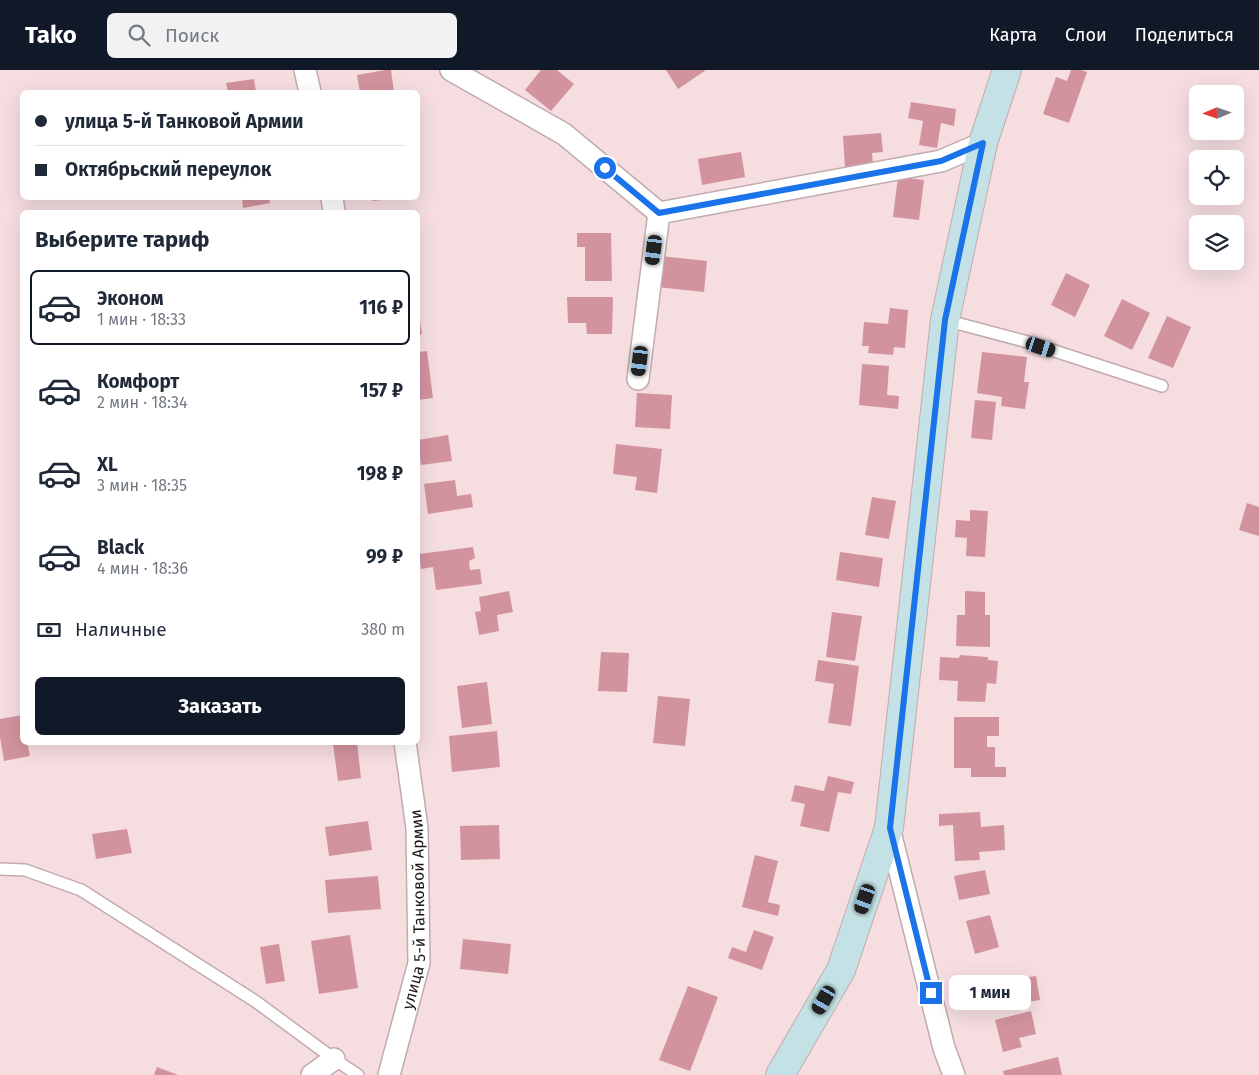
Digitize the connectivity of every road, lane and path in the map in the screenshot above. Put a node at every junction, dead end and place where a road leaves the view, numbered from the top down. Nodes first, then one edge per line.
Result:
1 (304, 70) edge
2 (451, 70) edge
3 (1007, 70) edge
4 (309, 90) edge
5 (983, 143) junction
6 (659, 213) junction
7 (945, 320) junction
8 (638, 379) dead end
9 (1162, 386) dead end
10 (405, 745) edge
11 (890, 828) junction
12 (0, 869) edge
13 (334, 1059) junction
14 (312, 1075) edge
15 (358, 1075) edge
16 (389, 1075) edge
17 (780, 1075) edge
18 (954, 1075) edge

1 - 4 street
2 - 6 street
3 - 5 street
5 - 6 street
5 - 7 street
6 - 8 street
7 - 9 lane
7 - 11 street
10 - 16 street, улица 5-й Танковой Армии
11 - 17 street
11 - 18 street
12 - 13 lane
13 - 14 street
13 - 15 lane

